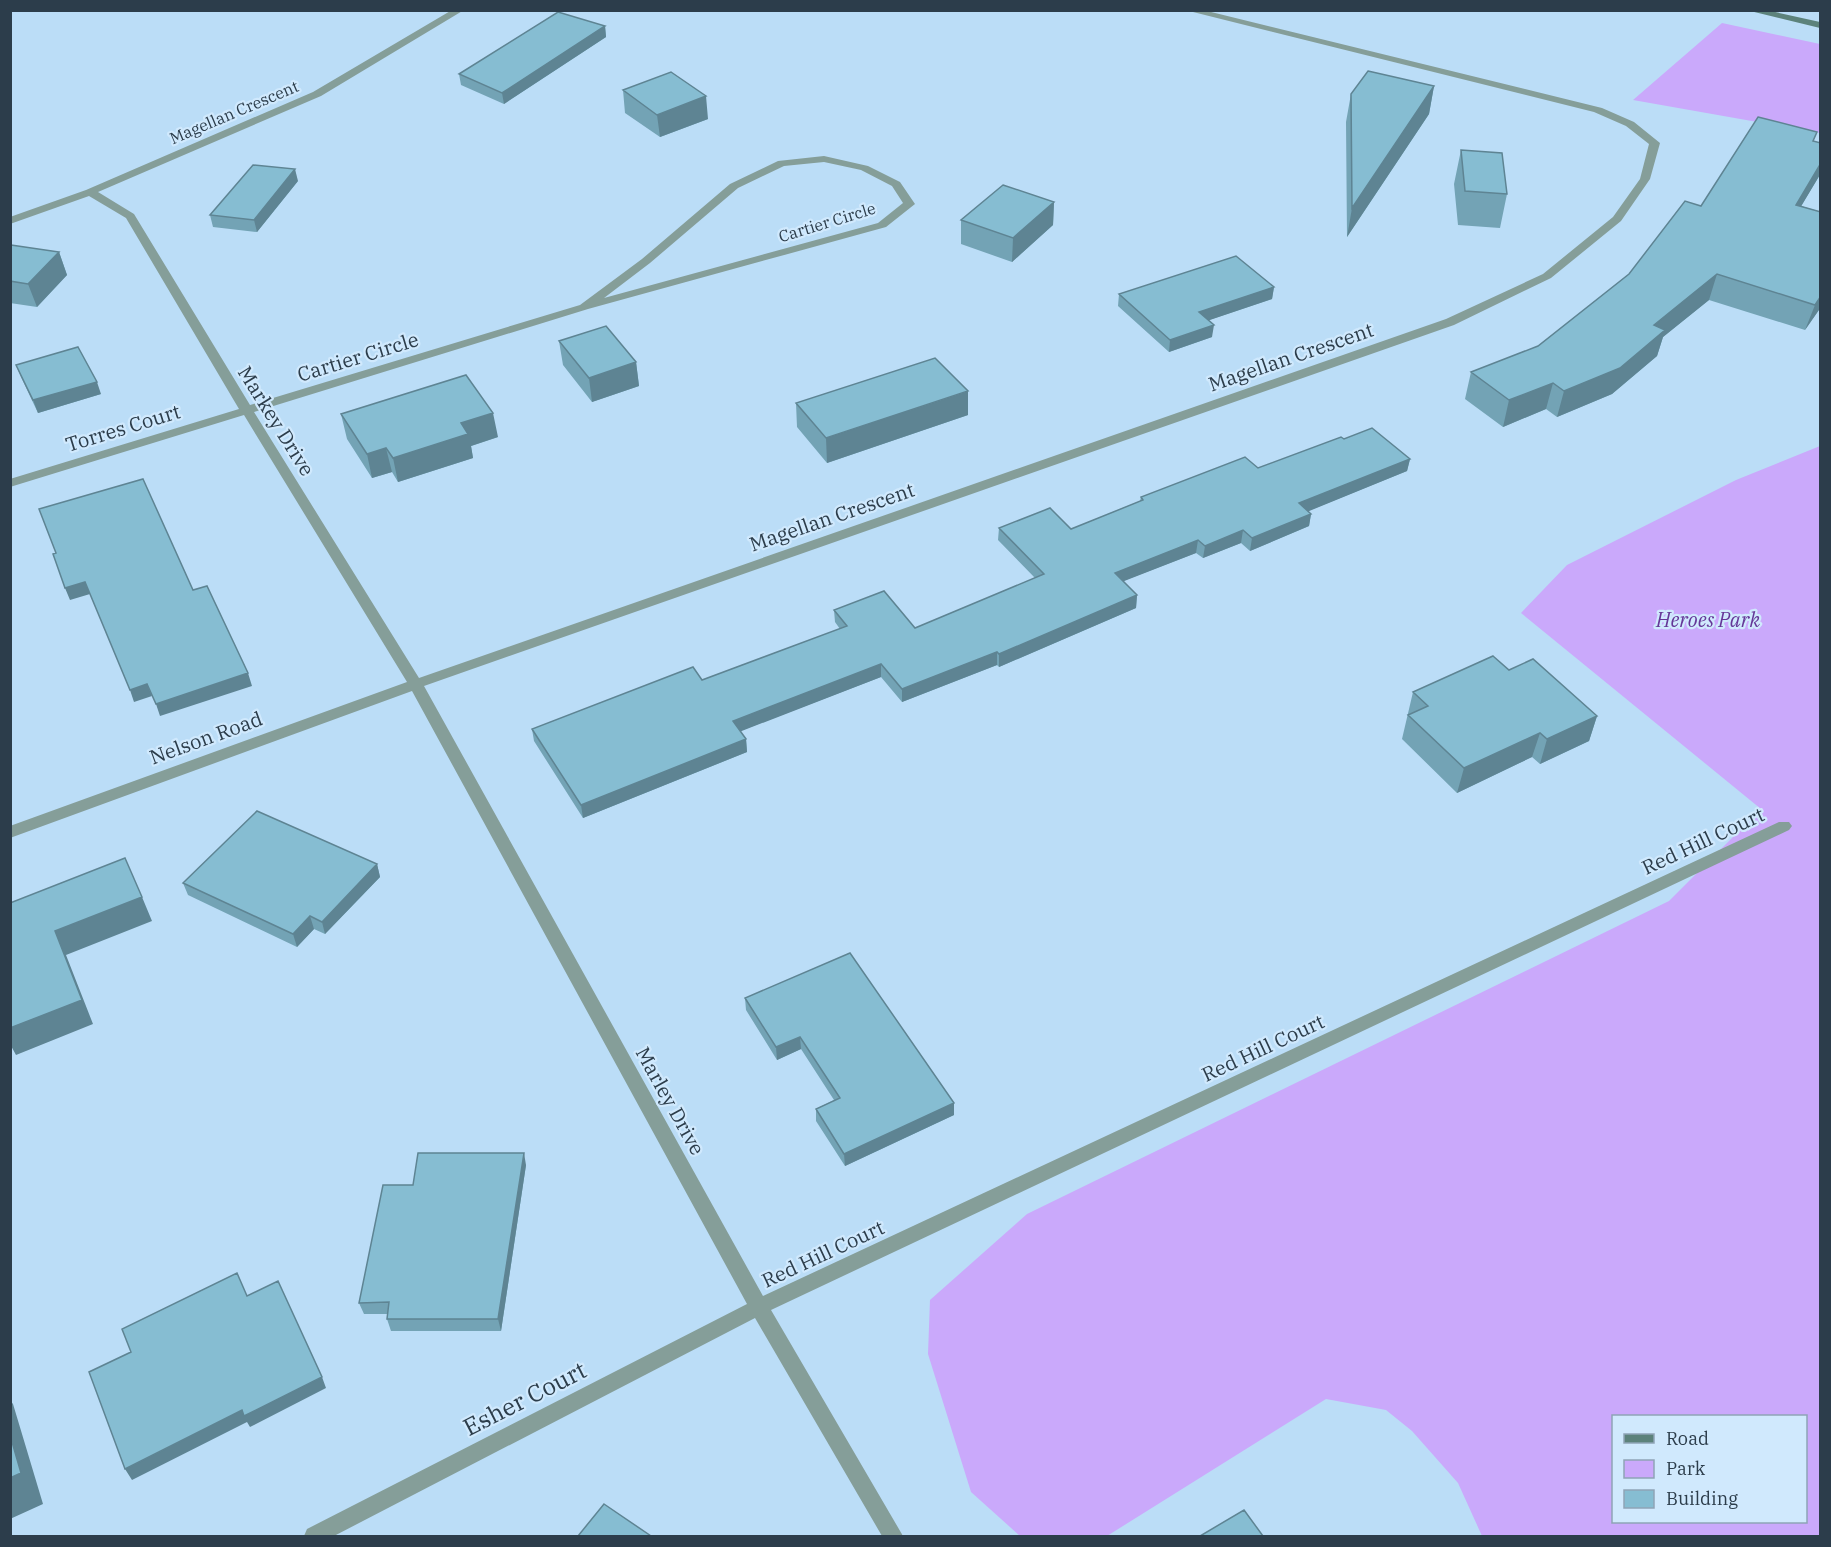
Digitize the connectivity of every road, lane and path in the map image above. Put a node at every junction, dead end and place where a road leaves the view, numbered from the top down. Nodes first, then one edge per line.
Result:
1 (460, 10) edge
2 (1189, 10) edge
3 (1750, 10) edge
4 (1821, 25) edge
5 (90, 192) junction
6 (10, 221) edge
7 (584, 307) junction
8 (247, 411) junction
9 (10, 483) edge
10 (416, 684) junction
11 (1784, 826) dead end
12 (10, 832) edge
13 (759, 1307) junction
14 (314, 1536) edge
15 (893, 1536) edge

1 - 5 street, Magellan Crescent
2 - 10 street, Magellan Crescent
3 - 4 main road
5 - 6 street, Magellan Crescent
5 - 8 street, Markey Drive
7 - 7 street, Cartier Circle
7 - 8 street, Cartier Circle
8 - 9 street, Torres Court
8 - 10 street, Markey Drive
10 - 12 street, Nelson Road
10 - 13 street, Marley Drive
11 - 13 street, Red Hill Court
13 - 14 street, Esher Court
13 - 15 street, Marley Drive

